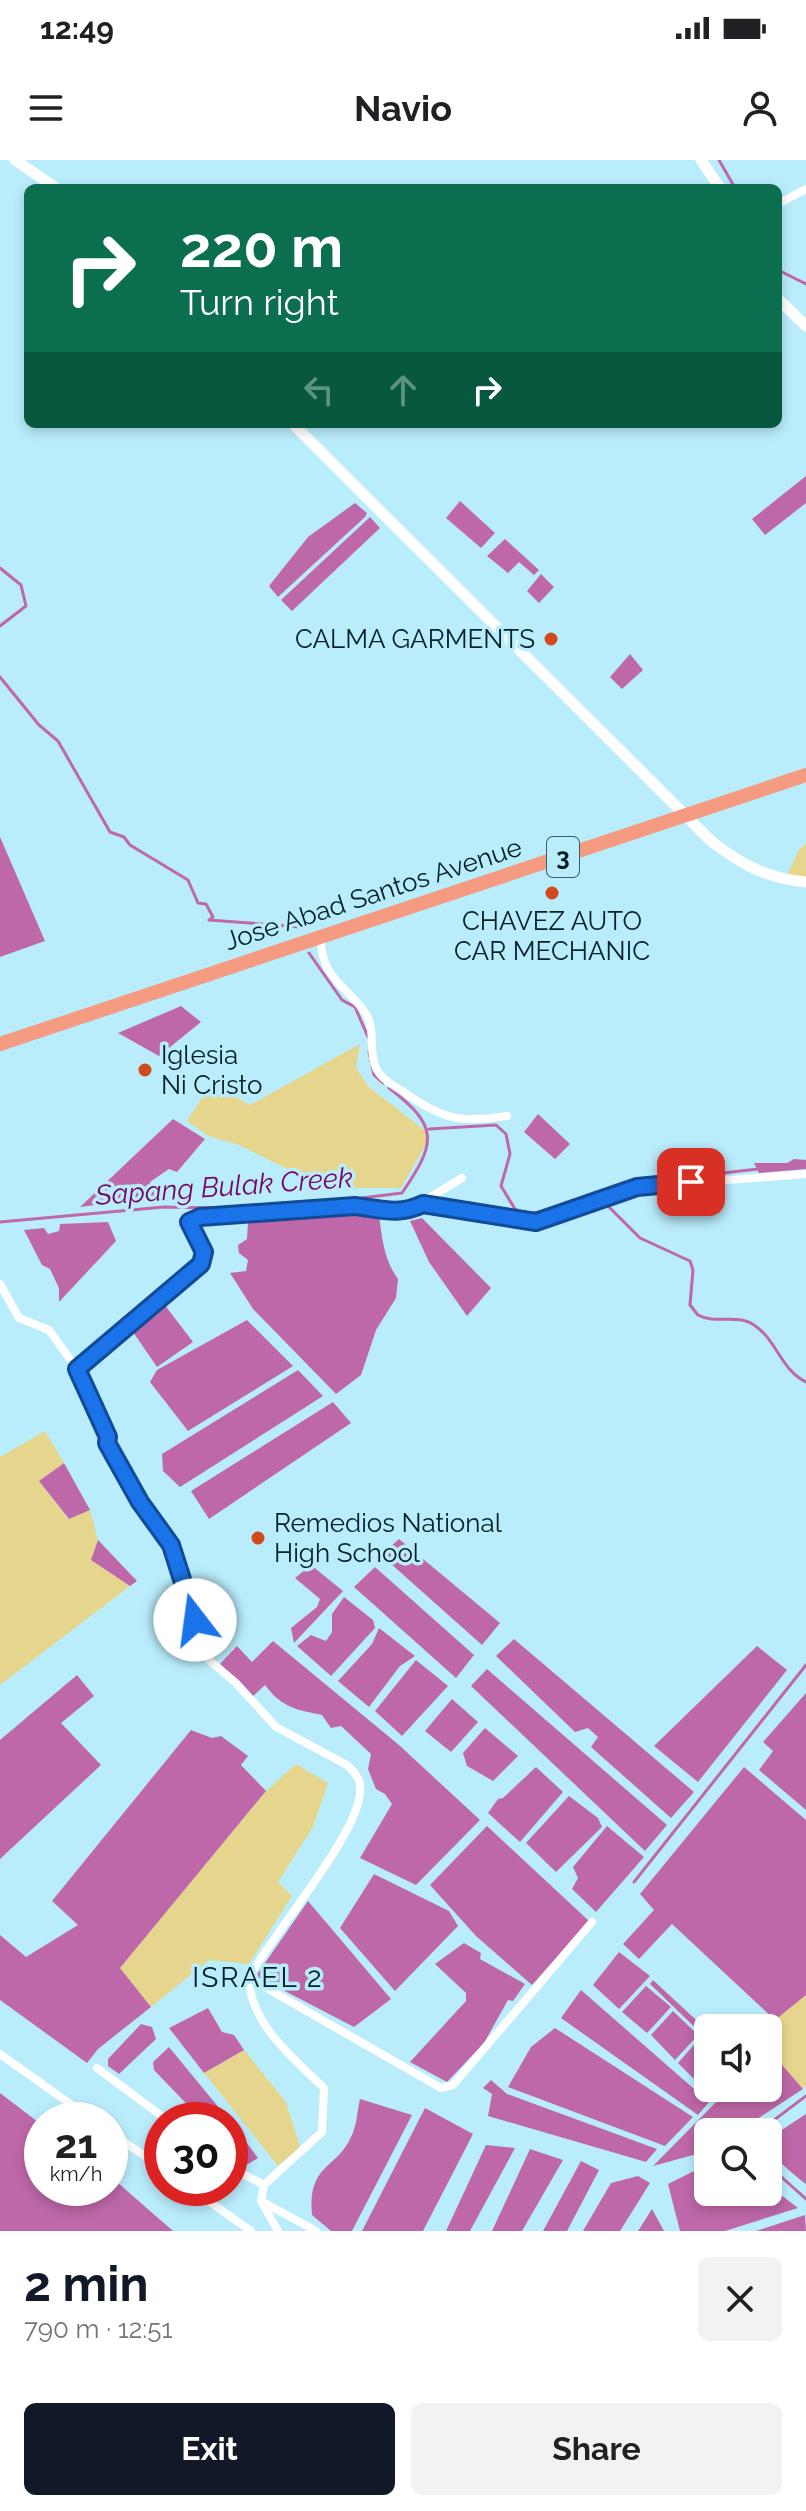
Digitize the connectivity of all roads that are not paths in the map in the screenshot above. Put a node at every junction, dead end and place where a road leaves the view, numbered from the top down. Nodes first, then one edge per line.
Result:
1 (15, 160) edge
2 (701, 160) edge
3 (50, 184) edge
4 (717, 184) edge
5 (806, 189) edge
6 (782, 202) edge
7 (782, 303) edge
8 (806, 326) edge
9 (297, 428) edge
10 (806, 775) edge
11 (683, 816) junction
12 (806, 882) edge
13 (321, 936) junction
14 (0, 1044) edge
15 (507, 1116) dead end
16 (806, 1174) edge
17 (462, 1178) dead end
18 (423, 1204) junction
19 (0, 1284) edge
20 (77, 1369) junction
21 (592, 1922) dead end
22 (249, 1978) junction
23 (0, 2054) edge
24 (97, 2068) dead end
25 (68, 2102) edge
26 (144, 2103) edge
27 (248, 2177) edge
28 (264, 2185) junction
29 (261, 2201) junction
30 (216, 2206) edge
31 (251, 2231) edge
32 (278, 2231) edge
33 (316, 2231) edge

1 - 3 street
2 - 4 street
5 - 6 street
7 - 8 street
9 - 11 street
10 - 11 highway, Jose Abad Santos Avenue / 3
11 - 12 street
11 - 13 highway, Jose Abad Santos Avenue / 3
13 - 14 highway, Jose Abad Santos Avenue / 3
13 - 15 street
16 - 18 street
17 - 18 street
18 - 20 street
19 - 20 street
20 - 22 street
21 - 22 street
22 - 28 street
23 - 25 street
24 - 26 street
27 - 28 street
28 - 29 street
29 - 32 street
29 - 33 street
30 - 31 street

